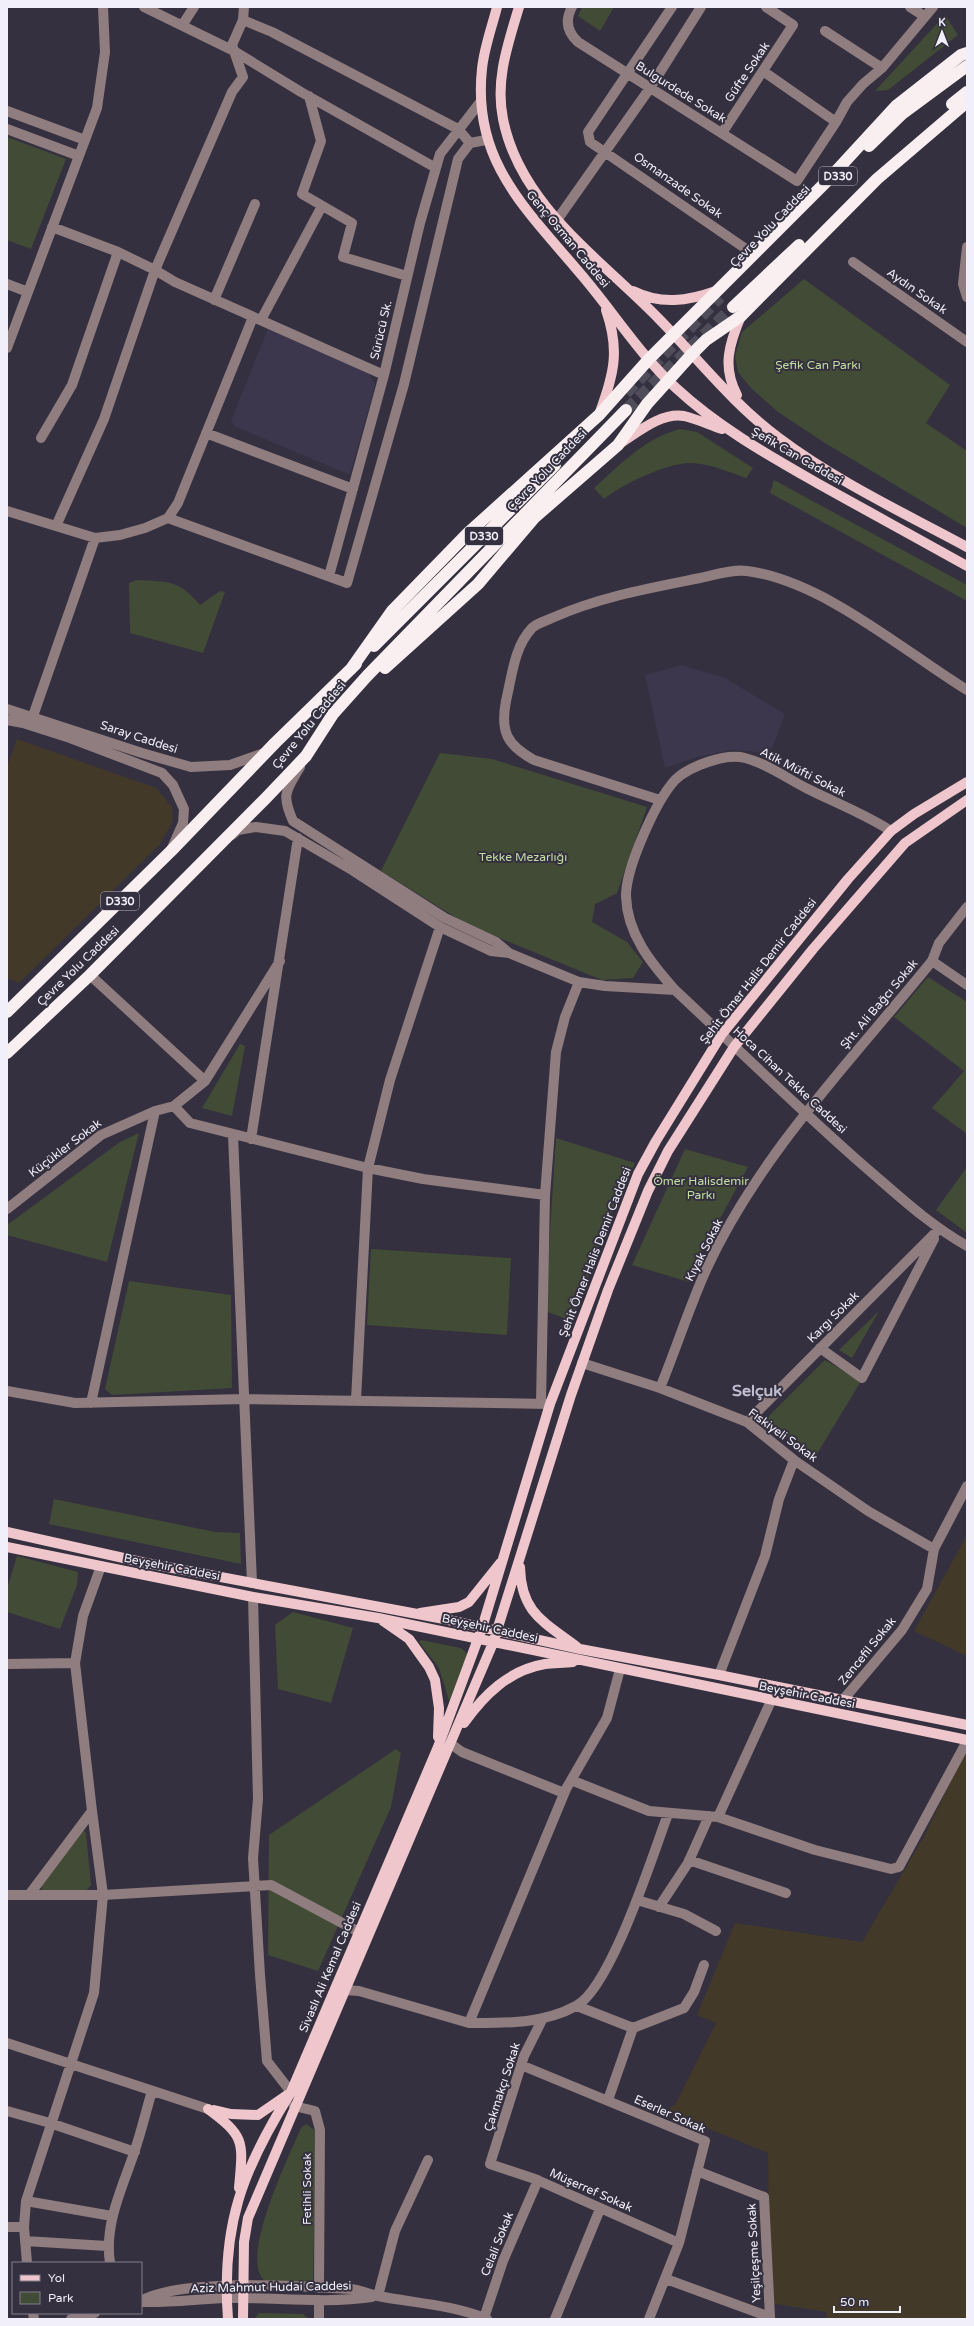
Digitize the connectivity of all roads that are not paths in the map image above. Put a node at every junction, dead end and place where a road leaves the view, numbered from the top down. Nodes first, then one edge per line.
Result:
1 (103, 7) edge
2 (144, 7) edge
3 (194, 7) edge
4 (244, 7) edge
5 (497, 7) edge
6 (519, 7) edge
7 (672, 7) edge
8 (701, 7) edge
9 (766, 7) edge
10 (910, 7) edge
11 (933, 7) edge
12 (570, 11) edge
13 (924, 16) junction
14 (243, 20) junction
15 (183, 24) junction
16 (826, 31) dead end
17 (234, 50) junction
18 (967, 53) edge
19 (967, 66) edge
20 (882, 68) junction
21 (764, 71) junction
22 (628, 75) junction
23 (650, 88) junction
24 (967, 92) edge
25 (309, 96) junction
26 (481, 101) junction
27 (967, 102) edge
28 (7, 111) edge
29 (836, 122) junction
30 (7, 129) edge
31 (458, 129) junction
32 (722, 133) junction
33 (85, 140) junction
34 (486, 140) junction
35 (470, 143) junction
36 (606, 151) junction
37 (440, 154) junction
38 (79, 156) junction
39 (458, 158) junction
40 (436, 168) junction
41 (255, 204) dead end
42 (322, 206) junction
43 (557, 220) junction
44 (52, 227) junction
45 (967, 247) edge
46 (749, 251) dead end
47 (118, 252) junction
48 (853, 262) dead end
49 (155, 270) junction
50 (407, 276) junction
51 (7, 284) edge
52 (622, 285) junction
53 (28, 292) junction
54 (720, 293) junction
55 (967, 297) edge
56 (214, 300) junction
57 (604, 302) junction
58 (732, 307) tunnel mouth
59 (741, 316) junction
60 (658, 317) joint
61 (257, 319) junction
62 (674, 334) junction
63 (634, 341) joint
64 (967, 342) edge
65 (7, 348) edge
66 (692, 354) junction
67 (649, 359) junction
68 (384, 375) junction
69 (667, 380) junction
70 (616, 402) tunnel mouth
71 (626, 410) tunnel mouth
72 (744, 410) junction
73 (599, 415) junction
74 (731, 432) junction
75 (206, 433) junction
76 (41, 438) dead end
77 (618, 445) junction
78 (353, 489) junction
79 (7, 511) edge
80 (168, 518) junction
81 (56, 526) junction
82 (95, 538) junction
83 (967, 547) edge
84 (967, 566) edge
85 (329, 576) junction
86 (351, 669) junction
87 (967, 690) edge
88 (7, 709) edge
89 (333, 714) junction
90 (33, 716) junction
91 (7, 720) edge
92 (264, 753) junction
93 (306, 756) junction
94 (967, 782) edge
95 (660, 800) junction
96 (967, 800) edge
97 (891, 831) junction
98 (298, 838) junction
99 (218, 847) junction
100 (171, 851) junction
101 (967, 907) edge
102 (440, 927) junction
103 (509, 953) junction
104 (280, 961) junction
105 (932, 961) junction
106 (90, 975) junction
107 (579, 982) junction
108 (967, 985) edge
109 (675, 990) junction
110 (7, 1012) edge
111 (722, 1034) junction
112 (734, 1047) junction
113 (7, 1053) edge
114 (205, 1081) junction
115 (174, 1106) junction
116 (155, 1111) junction
117 (804, 1113) junction
118 (233, 1135) junction
119 (251, 1139) junction
120 (368, 1168) junction
121 (545, 1195) junction
122 (7, 1209) edge
123 (938, 1230) junction
124 (967, 1246) edge
125 (820, 1348) junction
126 (582, 1363) junction
127 (660, 1388) junction
128 (7, 1391) edge
129 (244, 1399) junction
130 (356, 1400) junction
131 (91, 1403) junction
132 (545, 1404) junction
133 (747, 1422) junction
134 (794, 1460) junction
135 (967, 1486) edge
136 (7, 1532) edge
137 (7, 1546) edge
138 (934, 1549) junction
139 (520, 1558) junction
140 (504, 1559) junction
141 (101, 1566) junction
142 (252, 1583) junction
143 (253, 1597) junction
144 (415, 1614) junction
145 (378, 1618) junction
146 (482, 1628) junction
147 (498, 1631) junction
148 (478, 1639) junction
149 (493, 1643) junction
150 (580, 1649) junction
151 (582, 1660) junction
152 (75, 1663) junction
153 (7, 1664) edge
154 (620, 1670) junction
155 (719, 1675) junction
156 (843, 1700) junction
157 (771, 1701) junction
158 (967, 1725) edge
159 (452, 1741) junction
160 (967, 1741) edge
161 (438, 1747) junction
162 (571, 1780) junction
163 (564, 1793) junction
164 (92, 1811) junction
165 (668, 1814) junction
166 (714, 1816) junction
167 (689, 1860) junction
168 (255, 1886) junction
169 (786, 1893) dead end
170 (7, 1895) edge
171 (29, 1895) junction
172 (103, 1896) junction
173 (637, 1900) junction
174 (659, 1907) junction
175 (716, 1931) dead end
176 (360, 1932) junction
177 (704, 1965) dead end
178 (344, 1990) junction
179 (577, 2006) junction
180 (542, 2020) junction
181 (470, 2023) junction
182 (632, 2028) junction
183 (7, 2043) edge
184 (70, 2063) junction
185 (521, 2065) junction
186 (152, 2091) junction
187 (291, 2092) junction
188 (608, 2100) junction
189 (294, 2106) junction
190 (208, 2109) junction
191 (7, 2111) edge
192 (50, 2123) junction
193 (135, 2152) junction
194 (428, 2160) dead end
195 (490, 2164) joint
196 (697, 2171) junction
197 (538, 2180) junction
198 (238, 2198) junction
199 (26, 2201) junction
200 (600, 2209) junction
201 (112, 2216) junction
202 (7, 2227) edge
203 (24, 2227) junction
204 (25, 2241) junction
205 (679, 2243) junction
206 (107, 2246) junction
207 (27, 2262) edge
208 (110, 2262) edge
209 (666, 2279) junction
210 (243, 2286) junction
211 (227, 2287) junction
212 (319, 2288) junction
213 (378, 2296) junction
214 (226, 2298) junction
215 (243, 2299) junction
216 (142, 2300) edge
217 (319, 2300) junction
218 (142, 2301) edge
219 (91, 2314) edge
220 (457, 2315) edge
221 (486, 2318) edge
222 (770, 2318) edge
223 (71, 2319) edge
224 (228, 2319) edge
225 (243, 2319) edge
226 (319, 2319) edge
227 (556, 2319) edge
228 (649, 2319) edge

1 - 33 street
2 - 15 street
3 - 15 street
4 - 14 street
5 - 26 main road, Genç Osman Caddesi
6 - 43 main road, Genç Osman Caddesi
7 - 22 street
8 - 23 street
9 - 21 street, Güfte Sokak
10 - 13 street
11 - 13 street
12 - 22 street, Bulgurdede Sokak
13 - 20 street
14 - 17 street
14 - 31 street
15 - 17 street
16 - 20 street
17 - 25 street
17 - 49 street
18 - 54 highway
19 - 54 highway, Çevre Yolu Caddesi / D330
20 - 29 street
21 - 29 street
21 - 32 street, Güfte Sokak
22 - 23 street, Bulgurdede Sokak
22 - 36 street, Osmanzade Sokak
23 - 32 street, Bulgurdede Sokak
23 - 36 street
24 - 58 highway
25 - 40 street
25 - 42 street
26 - 31 street, Sürücü Sk.
26 - 34 main road, Genç Osman Caddesi
27 - 59 highway
28 - 33 street
29 - 32 street, Bulgurdede Sokak
30 - 38 street
31 - 35 street
31 - 37 street, Sürücü Sk.
33 - 38 street
34 - 35 street
34 - 57 main road, Genç Osman Caddesi
35 - 39 street
36 - 43 street
36 - 46 street, Osmanzade Sokak
37 - 39 street
37 - 40 street, Sürücü Sk.
38 - 44 street
39 - 85 street
40 - 50 street, Sürücü Sk.
41 - 56 street
42 - 50 street
42 - 61 street
43 - 52 main road, Genç Osman Caddesi
44 - 47 street
44 - 53 street
45 - 55 street
47 - 49 street
47 - 76 street
48 - 64 street, Aydın Sokak
49 - 56 street
49 - 81 street
50 - 68 street, Sürücü Sk.
51 - 53 street
52 - 54 main road
52 - 60 main road, Genç Osman Caddesi
53 - 65 street
54 - 62 highway
56 - 61 street
57 - 63 main road, Genç Osman Caddesi
57 - 73 main road
59 - 66 highway
59 - 72 main road
60 - 62 main road, Şefik Can Caddesi
61 - 68 street
61 - 75 street
62 - 66 main road, Şefik Can Caddesi
62 - 67 highway
63 - 67 main road, Şefik Can Caddesi
66 - 69 highway
66 - 72 main road, Şefik Can Caddesi
67 - 69 main road, Şefik Can Caddesi
67 - 73 highway
68 - 78 street, Sürücü Sk.
69 - 74 main road, Şefik Can Caddesi
69 - 77 highway
70 - 86 highway, Çevre Yolu Caddesi / D330
71 - 89 highway, Çevre Yolu Caddesi
72 - 83 main road, Şefik Can Caddesi
73 - 86 highway
74 - 77 main road
74 - 84 main road, Şefik Can Caddesi
75 - 78 street
75 - 80 street
77 - 89 highway
78 - 85 street, Sürücü Sk.
79 - 81 street
80 - 82 street
80 - 85 street
81 - 82 street
82 - 90 street
86 - 92 highway, Çevre Yolu Caddesi / D330
87 - 95 street
88 - 90 street, Saray Caddesi
89 - 93 highway, Çevre Yolu Caddesi / D330
90 - 92 street, Saray Caddesi
91 - 100 street, Saray Caddesi
92 - 100 highway, Çevre Yolu Caddesi / D330
93 - 99 highway, Çevre Yolu Caddesi / D330
93 - 103 street
94 - 97 main road, Şehit Ömer Halis Demir Caddesi
95 - 97 street, Atik Müfti Sokak
95 - 109 street, Atik Müfti Sokak
96 - 112 main road
97 - 111 main road, Şehit Ömer Halis Demir Caddesi
98 - 99 street
98 - 102 street
98 - 104 street
99 - 106 highway, Çevre Yolu Caddesi / D330
100 - 110 highway, Çevre Yolu Caddesi / D330
101 - 105 street, Şht. Ali Bağcı Sokak
102 - 103 street
102 - 120 street
103 - 107 street
104 - 114 street, Küçükler Sokak
104 - 119 street
105 - 108 street
105 - 117 street, Şht. Ali Bağcı Sokak
106 - 113 highway, Çevre Yolu Caddesi / D330
106 - 114 street
107 - 109 street
107 - 121 street
109 - 111 street, Hoca Cihan Tekke Caddesi
111 - 112 street, Hoca Cihan Tekke Caddesi
111 - 132 main road, Şehit Ömer Halis Demir Caddesi
112 - 117 street, Hoca Cihan Tekke Caddesi
112 - 126 main road
114 - 115 street, Küçükler Sokak
115 - 116 street, Küçükler Sokak
115 - 118 street
116 - 122 street, Küçükler Sokak
116 - 131 street
117 - 123 street, Hoca Cihan Tekke Caddesi
117 - 127 street, Kıyak Sokak
118 - 119 street
118 - 129 street
119 - 120 street
120 - 121 street
120 - 130 street
121 - 132 street
123 - 124 street, Hoca Cihan Tekke Caddesi
123 - 125 street, Kargı Sokak
123 - 125 street
125 - 133 street, Kargı Sokak
126 - 127 street, Fıskiyeli Sokak
126 - 139 main road
127 - 133 street, Fıskiyeli Sokak
128 - 131 street
129 - 130 street
129 - 131 street
129 - 142 street
130 - 132 street
132 - 140 main road, Şehit Ömer Halis Demir Caddesi
133 - 134 street, Fıskiyeli Sokak
134 - 138 street, Fıskiyeli Sokak
134 - 155 street
135 - 138 street, Zencefil Sokak
136 - 142 main road, Beyşehir Caddesi
137 - 141 main road, Beyşehir Caddesi
138 - 156 street, Zencefil Sokak
139 - 147 main road
139 - 150 main road
140 - 144 main road
140 - 146 main road, Şehit Ömer Halis Demir Caddesi
141 - 143 main road, Beyşehir Caddesi
141 - 152 street
142 - 144 main road, Beyşehir Caddesi
143 - 145 main road, Beyşehir Caddesi
143 - 168 street
144 - 146 main road, Beyşehir Caddesi
145 - 148 main road, Beyşehir Caddesi
145 - 161 main road
146 - 147 main road, Beyşehir Caddesi
146 - 148 main road, Sivaslı Ali Kemal Caddesi
147 - 149 main road, Sivaslı Ali Kemal Caddesi
147 - 150 main road, Beyşehir Caddesi
148 - 149 main road, Beyşehir Caddesi
148 - 161 main road, Sivaslı Ali Kemal Caddesi
149 - 151 main road, Beyşehir Caddesi
149 - 159 main road, Sivaslı Ali Kemal Caddesi
150 - 155 main road, Beyşehir Caddesi
151 - 154 main road, Beyşehir Caddesi
151 - 159 main road
152 - 153 street
152 - 164 street
154 - 157 main road, Beyşehir Caddesi
154 - 162 street
155 - 156 main road, Beyşehir Caddesi
156 - 158 main road, Beyşehir Caddesi
157 - 160 main road, Beyşehir Caddesi
157 - 166 street
159 - 163 street
159 - 178 main road, Sivaslı Ali Kemal Caddesi
160 - 166 street
161 - 176 main road, Sivaslı Ali Kemal Caddesi
162 - 163 street
162 - 165 street
163 - 181 street
164 - 171 street
164 - 172 street
165 - 166 street
165 - 173 street
166 - 167 street
167 - 169 street
167 - 174 street
168 - 172 street
168 - 176 street
168 - 187 street
170 - 171 street
171 - 172 street
172 - 184 street
173 - 174 street
173 - 179 street
174 - 175 street
176 - 187 main road, Sivaslı Ali Kemal Caddesi
177 - 182 street
178 - 181 street
178 - 189 main road, Sivaslı Ali Kemal Caddesi
179 - 180 street
179 - 182 street
180 - 181 street
180 - 185 street, Çakmakçı Sokak
182 - 188 street
183 - 184 street
184 - 186 street
184 - 192 street
185 - 188 street, Eserler Sokak
185 - 195 street, Çakmakçı Sokak
186 - 190 street
186 - 193 street
187 - 190 main road
187 - 198 main road, Sivaslı Ali Kemal Caddesi
188 - 196 street, Eserler Sokak
189 - 210 main road, Sivaslı Ali Kemal Caddesi
189 - 212 street, Fetihli Sokak
190 - 198 main road
191 - 192 street
192 - 193 street
192 - 199 street
193 - 201 street
194 - 213 street
195 - 197 street, Müşerref Sokak
196 - 205 street, Eserler Sokak
196 - 222 street, Yeşilçeşme Sokak
197 - 200 street, Müşerref Sokak
197 - 221 street, Celali Sokak
198 - 211 main road, Sivaslı Ali Kemal Caddesi
199 - 201 street
199 - 203 street
200 - 205 street, Müşerref Sokak
200 - 227 street
201 - 206 street
202 - 203 street
203 - 204 street
204 - 206 street
204 - 207 street
205 - 209 street, Eserler Sokak
206 - 208 street
209 - 222 street, Yeşilçeşme Sokak
209 - 228 street, Eserler Sokak
210 - 211 street, Aziz Mahmut Hudai Caddesi
210 - 212 street, Aziz Mahmut Hudai Caddesi
210 - 215 main road, Sivaslı Ali Kemal Caddesi
211 - 214 main road, Sivaslı Ali Kemal Caddesi
211 - 216 street, Aziz Mahmut Hudai Caddesi
212 - 213 street, Aziz Mahmut Hudai Caddesi
213 - 217 street, Aziz Mahmut Hudai Caddesi
213 - 220 street, Aziz Mahmut Hudai Caddesi
214 - 215 street, Aziz Mahmut Hudai Caddesi
214 - 218 street, Aziz Mahmut Hudai Caddesi
214 - 224 main road, Sivaslı Ali Kemal Caddesi
215 - 217 street, Aziz Mahmut Hudai Caddesi
215 - 225 main road, Sivaslı Ali Kemal Caddesi
217 - 226 street
219 - 223 street
220 - 221 street, Aziz Mahmut Hudai Caddesi

